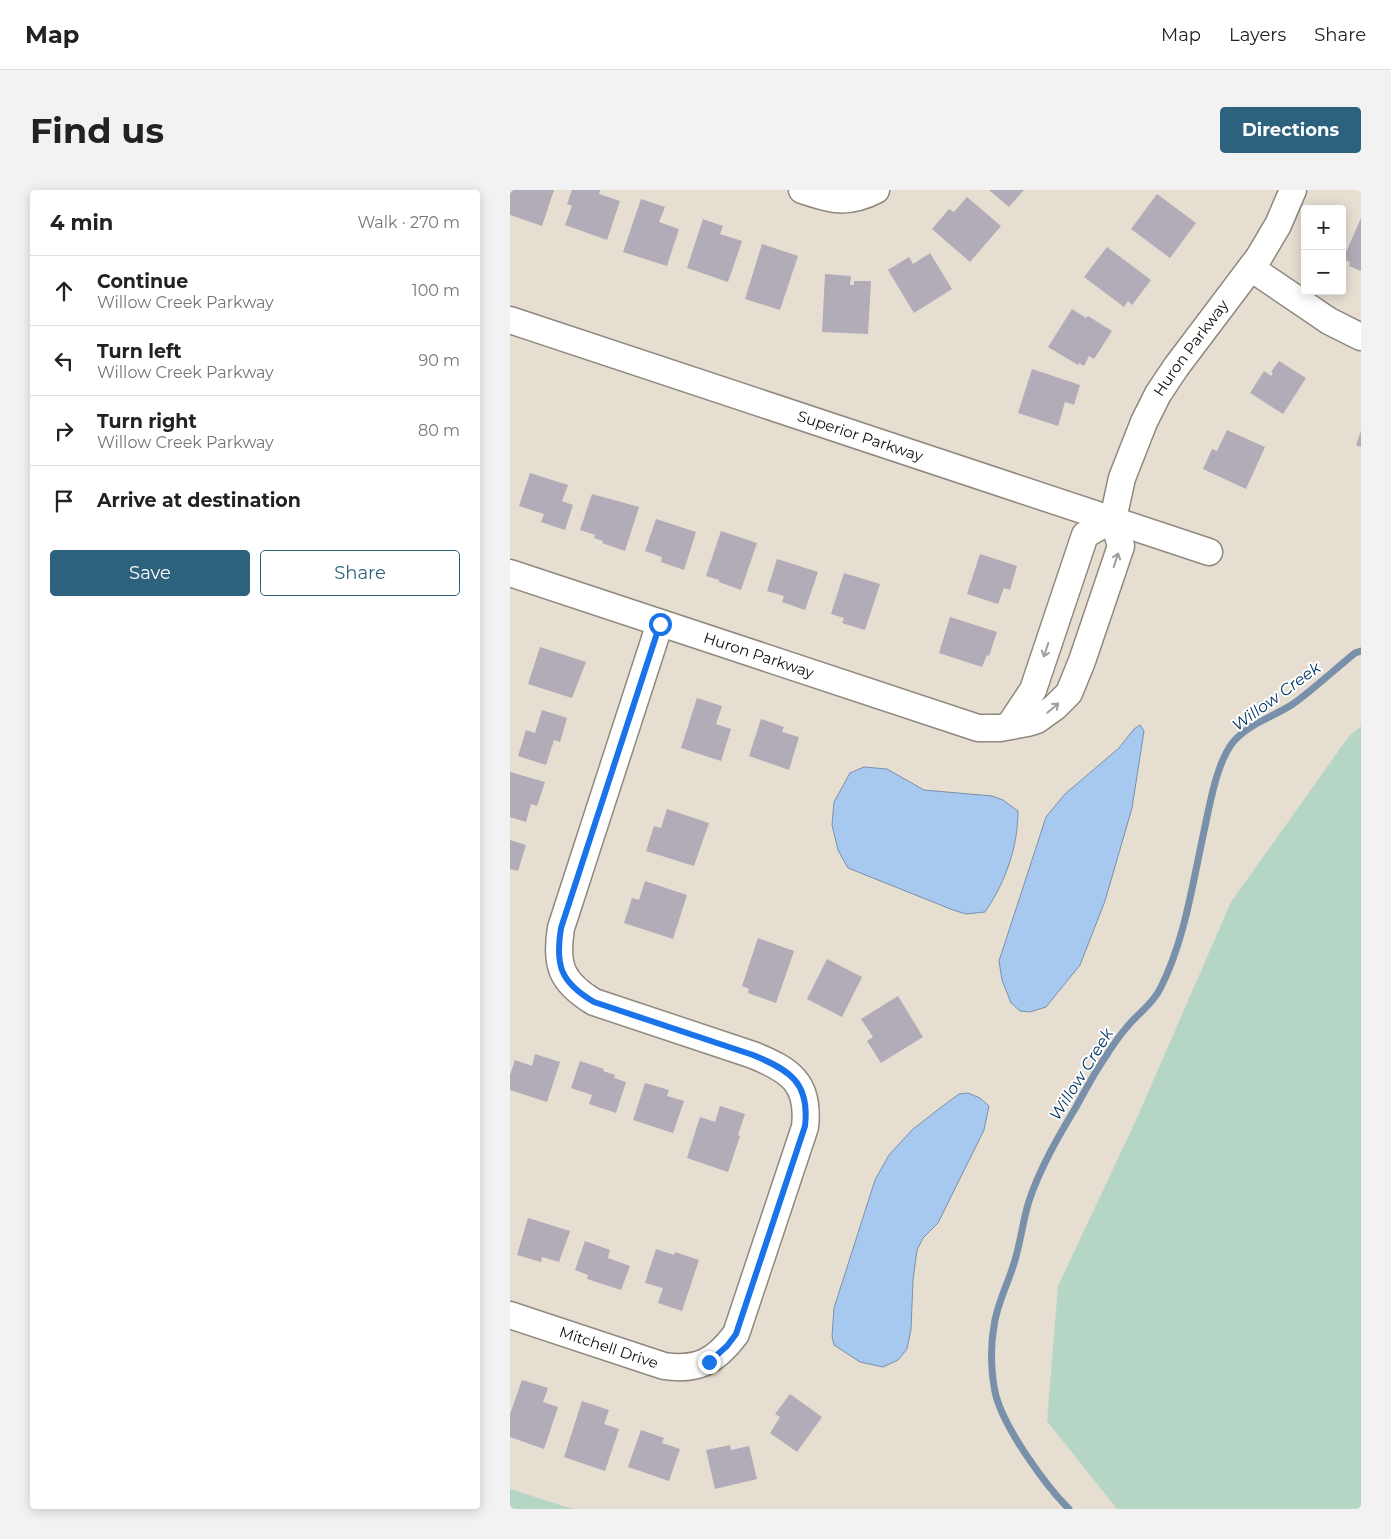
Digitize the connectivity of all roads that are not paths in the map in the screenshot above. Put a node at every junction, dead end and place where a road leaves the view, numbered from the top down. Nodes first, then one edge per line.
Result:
1 (802, 190) edge
2 (876, 190) edge
3 (1293, 190) edge
4 (1251, 268) junction
5 (510, 320) edge
6 (1361, 337) edge
7 (1113, 519) junction
8 (1209, 552) dead end
9 (510, 573) edge
10 (1055, 621) junction
11 (660, 624) junction
12 (1091, 633) junction
13 (1009, 726) junction
14 (510, 1315) edge

1 - 2 street
3 - 4 street, Huron Parkway
4 - 6 street
4 - 7 street, Huron Parkway
5 - 7 street, Superior Parkway
7 - 8 street, Superior Parkway
7 - 10 street
12 -> 7 street, Huron Parkway
9 - 11 street, Huron Parkway
10 - 12 street
10 -> 13 street
11 - 13 street, Huron Parkway
11 - 14 street, Mitchell Drive
13 -> 12 street, Huron Parkway

